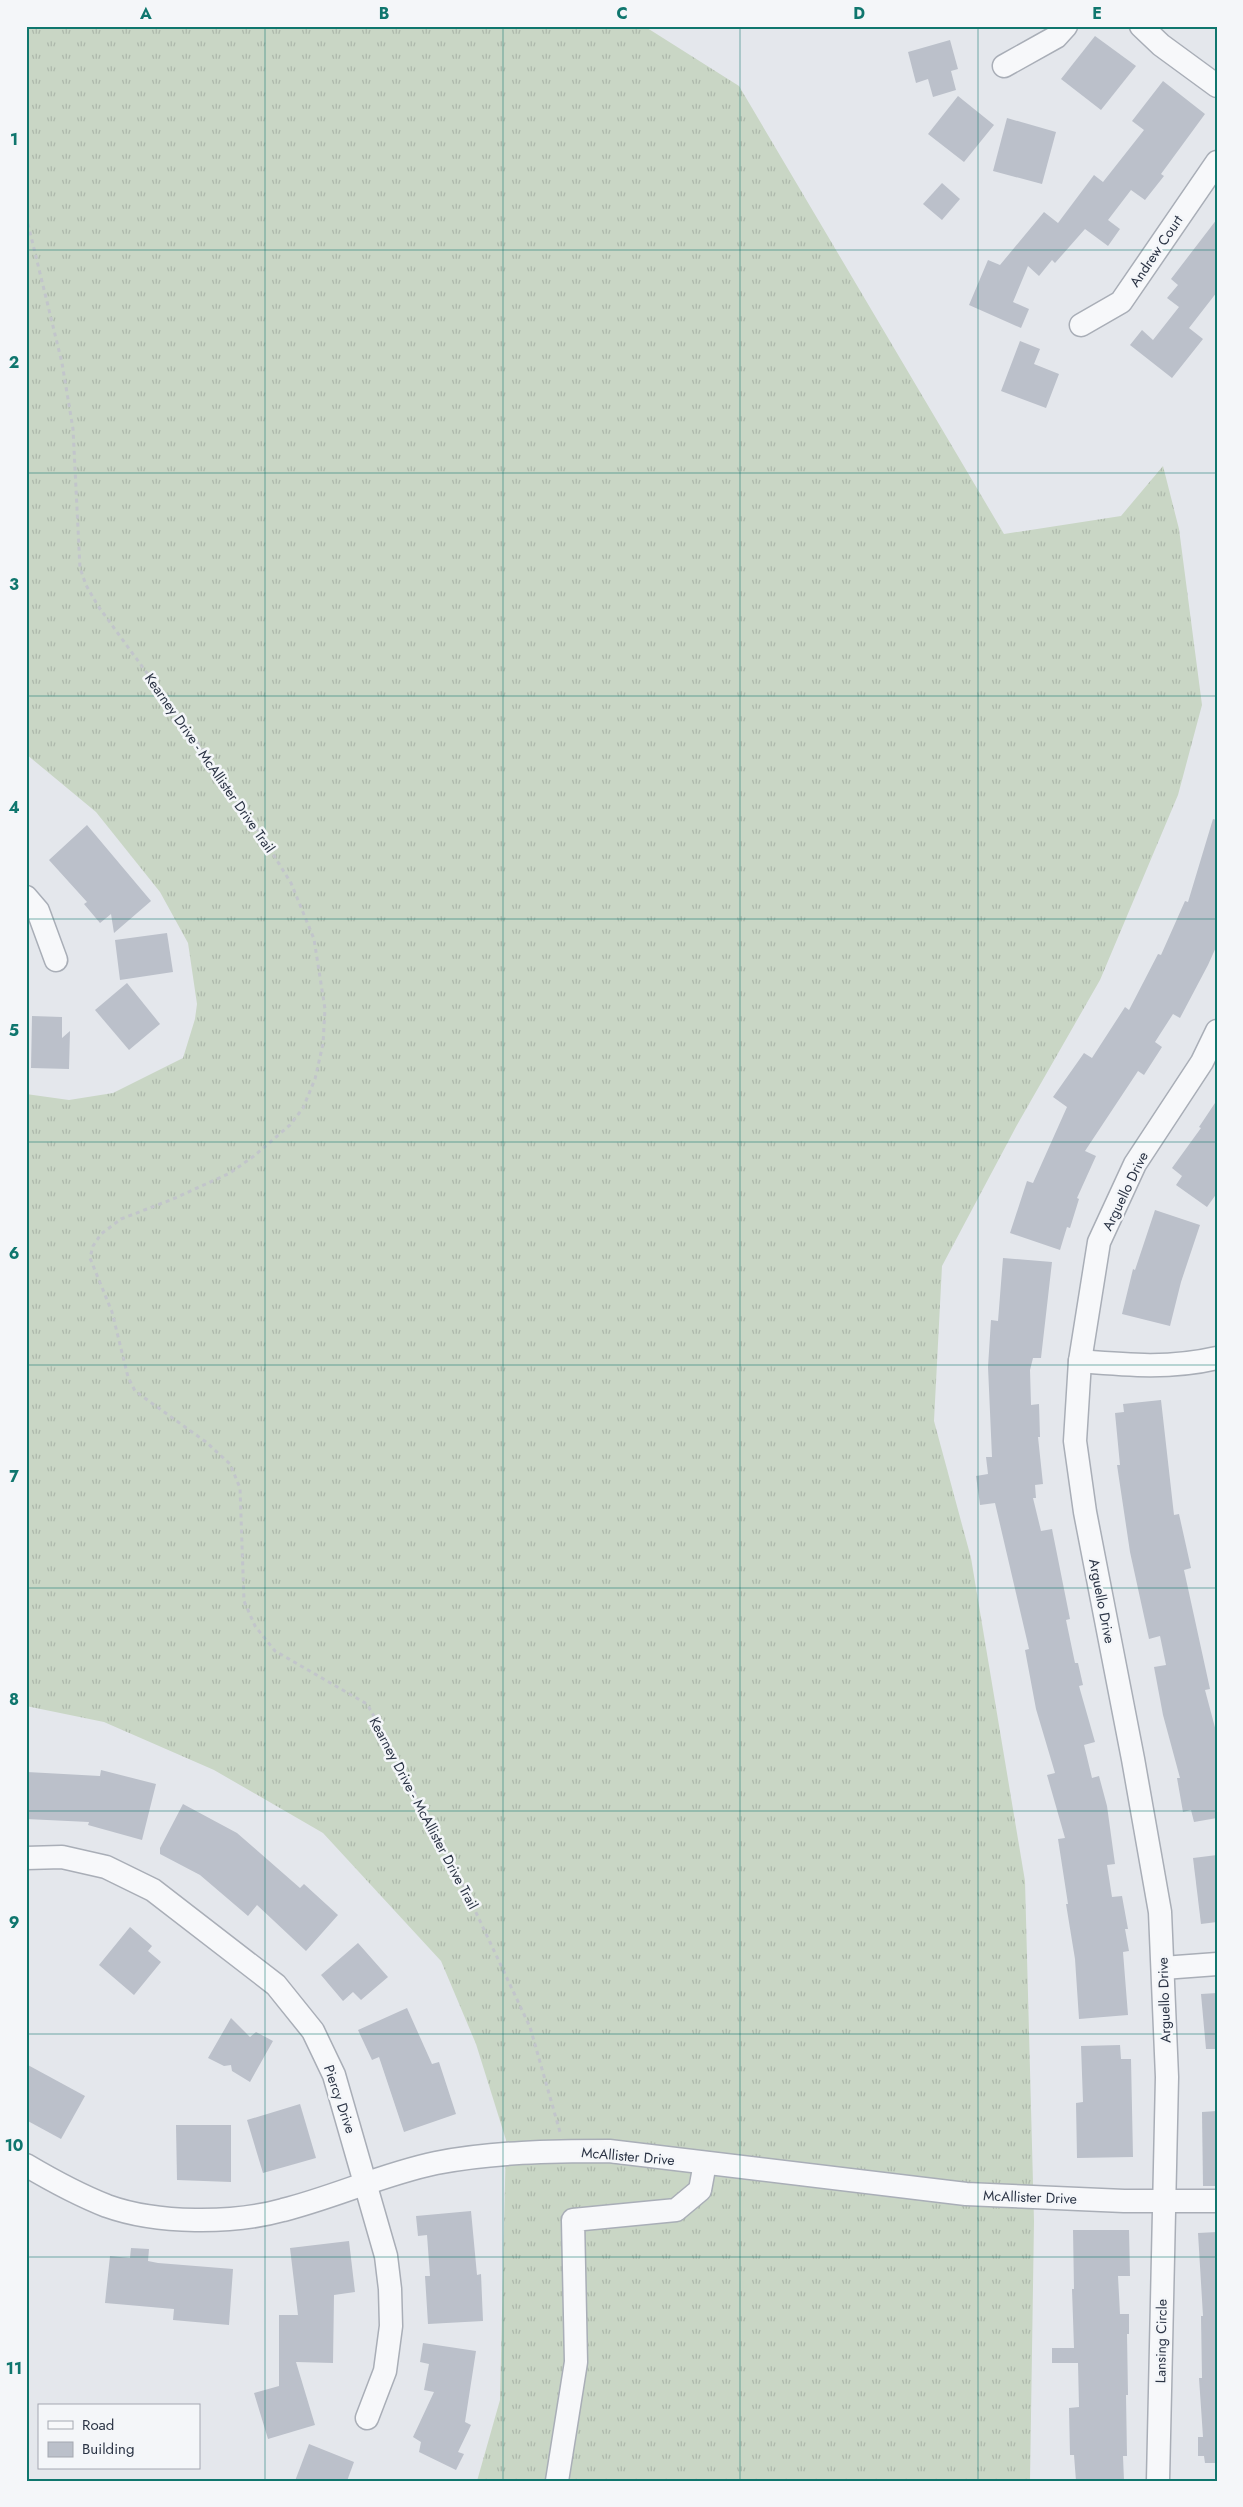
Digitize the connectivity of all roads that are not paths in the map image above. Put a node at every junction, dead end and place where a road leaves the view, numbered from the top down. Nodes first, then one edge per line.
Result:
1 (1066, 26) edge
2 (1140, 26) edge
3 (1004, 66) dead end
4 (1217, 86) edge
5 (1217, 162) edge
6 (1081, 325) dead end
7 (26, 897) edge
8 (56, 960) dead end
9 (1217, 1031) edge
10 (1217, 1358) edge
11 (1080, 1361) junction
12 (26, 1858) edge
13 (1217, 1964) edge
14 (1163, 1968) junction
15 (705, 2163) junction
16 (26, 2165) edge
17 (367, 2183) junction
18 (1163, 2201) junction
19 (1217, 2201) edge
20 (367, 2418) dead end
21 (557, 2481) edge
22 (1158, 2481) edge

1 - 3 street
2 - 4 street
5 - 6 street, Andrew Court
7 - 8 street
9 - 11 street, Arguello Drive
10 - 11 street
11 - 14 street, Arguello Drive
12 - 17 street, Piercy Drive
13 - 14 street
14 - 18 street, Arguello Drive
15 - 17 street, McAllister Drive
15 - 18 street, McAllister Drive
15 - 21 street
16 - 17 street, McAllister Drive
17 - 20 street, Piercy Drive
18 - 19 street, McAllister Drive
18 - 22 street, Lansing Circle

